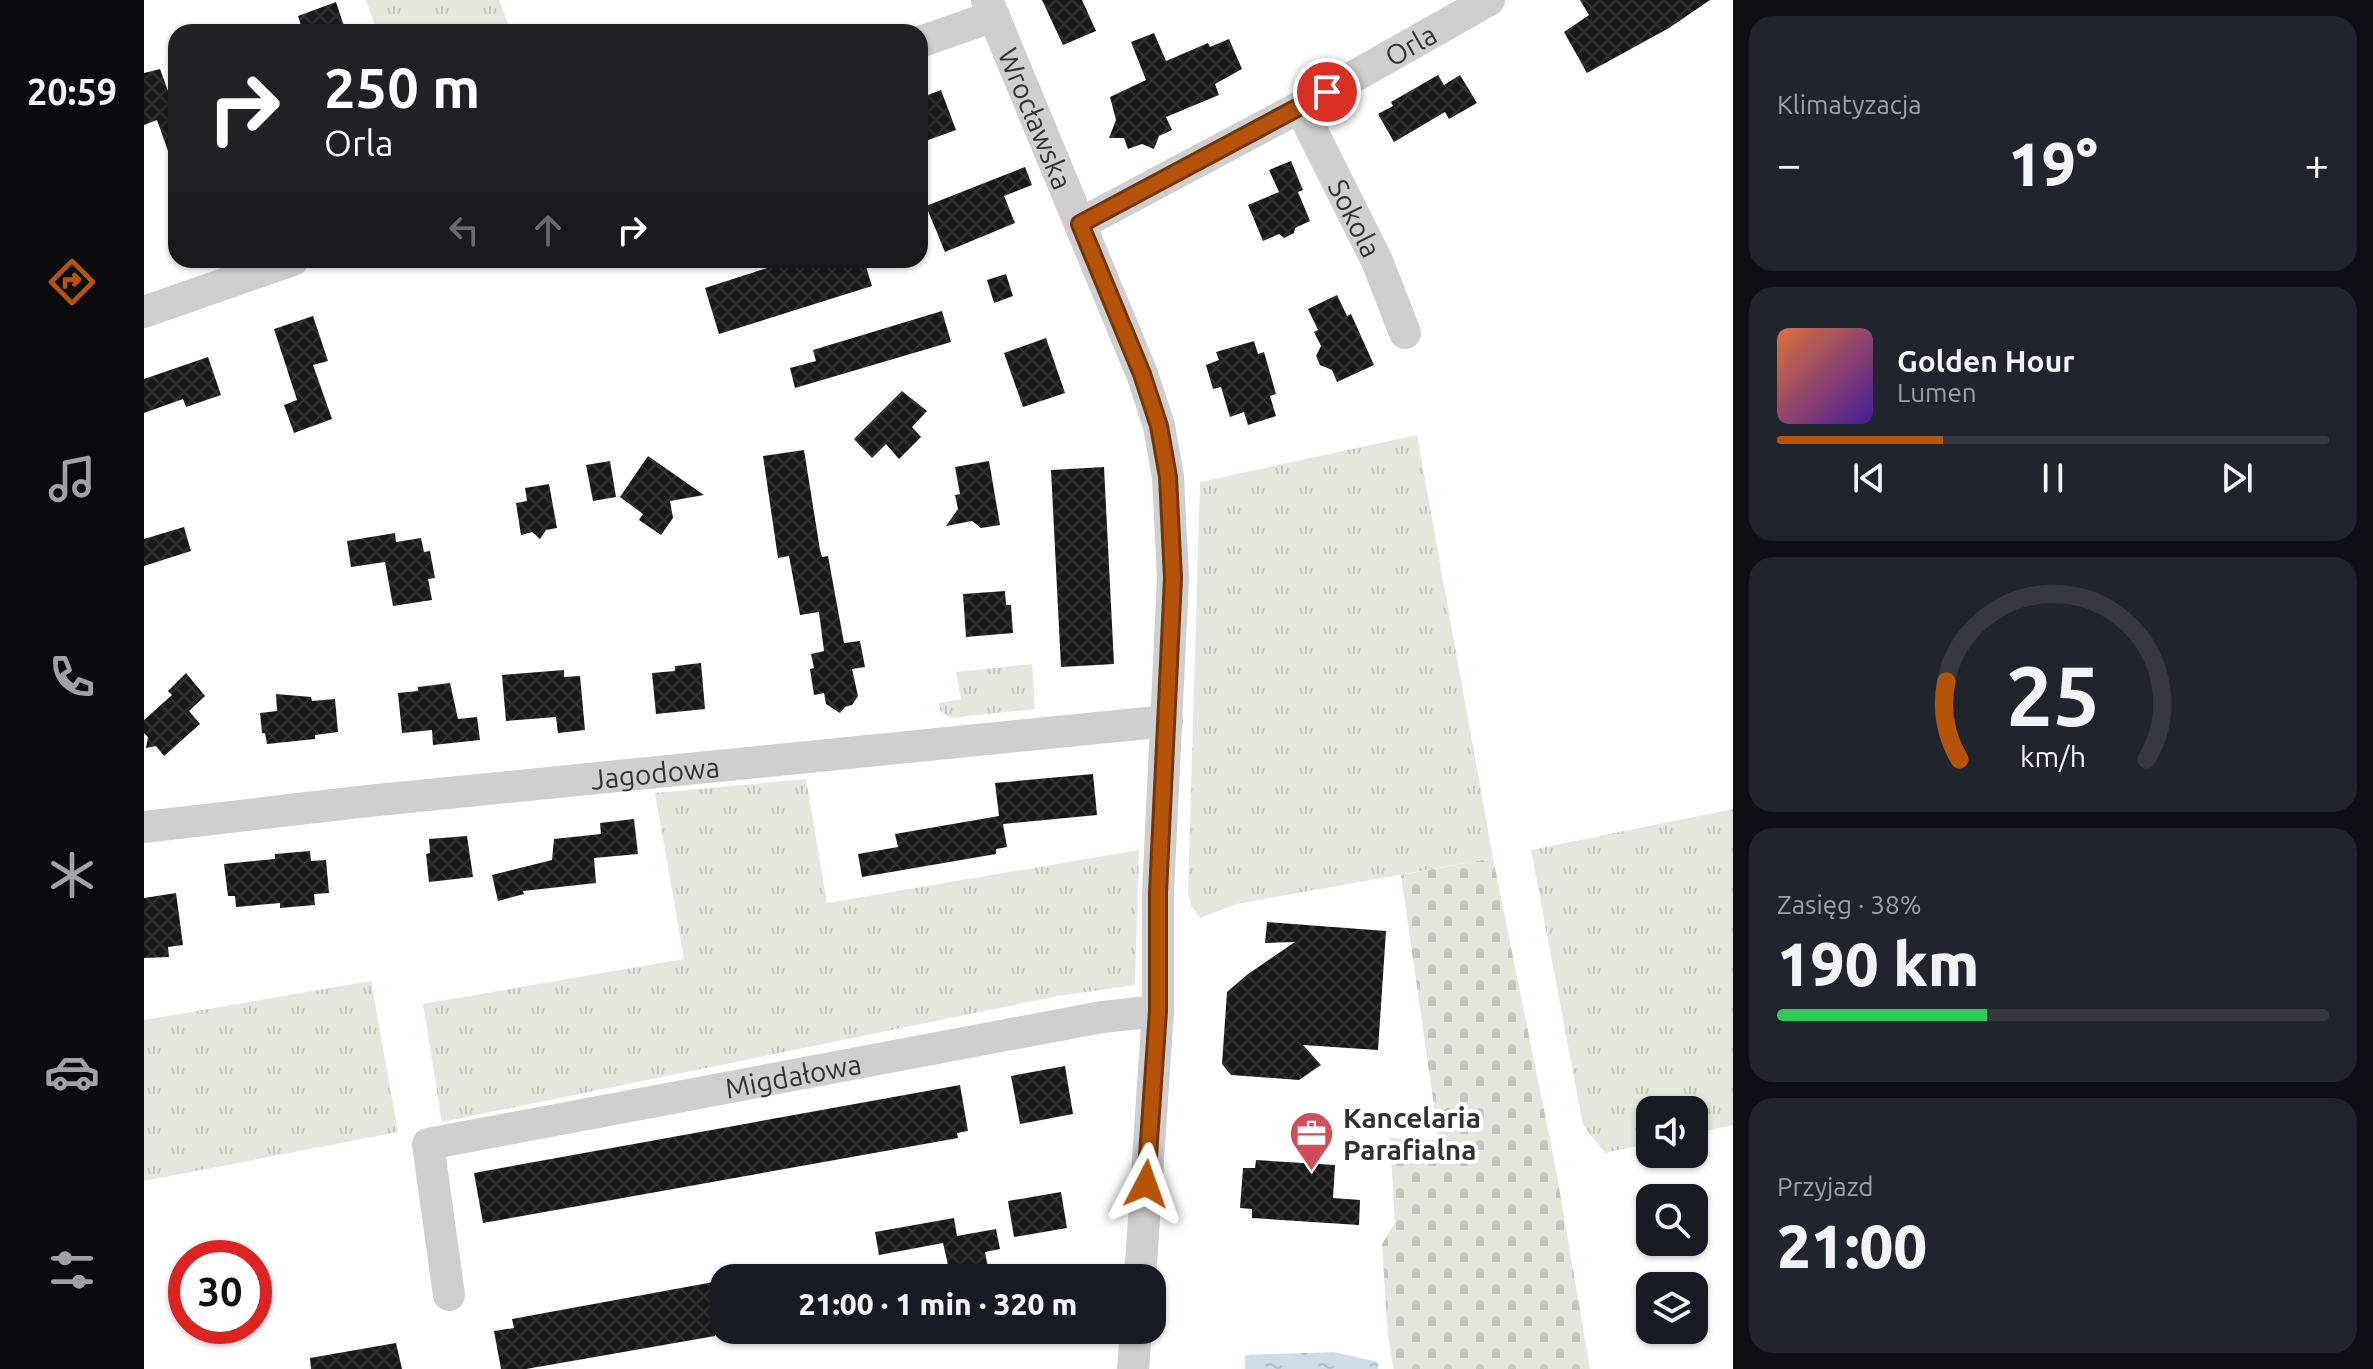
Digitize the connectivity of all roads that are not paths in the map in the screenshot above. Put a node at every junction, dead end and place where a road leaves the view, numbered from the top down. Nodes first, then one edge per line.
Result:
1 (1489, 0) edge
2 (990, 8) edge
3 (928, 38) edge
4 (1300, 107) junction
5 (1080, 224) junction
6 (270, 268) edge
7 (144, 312) edge
8 (1405, 333) dead end
9 (1167, 721) junction
10 (144, 827) edge
11 (1158, 1011) junction
12 (1141, 1264) edge
13 (449, 1295) dead end
14 (1135, 1344) edge
15 (1133, 1369) edge

1 - 4 street, Orla
2 - 3 street
2 - 5 street, Wrocławska
4 - 5 street, Orla
4 - 8 street, Sokola
5 - 9 street, Wrocławska
6 - 7 street
9 - 10 street, Jagodowa
9 - 11 street, Wrocławska
11 - 12 street, Wrocławska
11 - 13 street, Migdałowa
14 - 15 street

